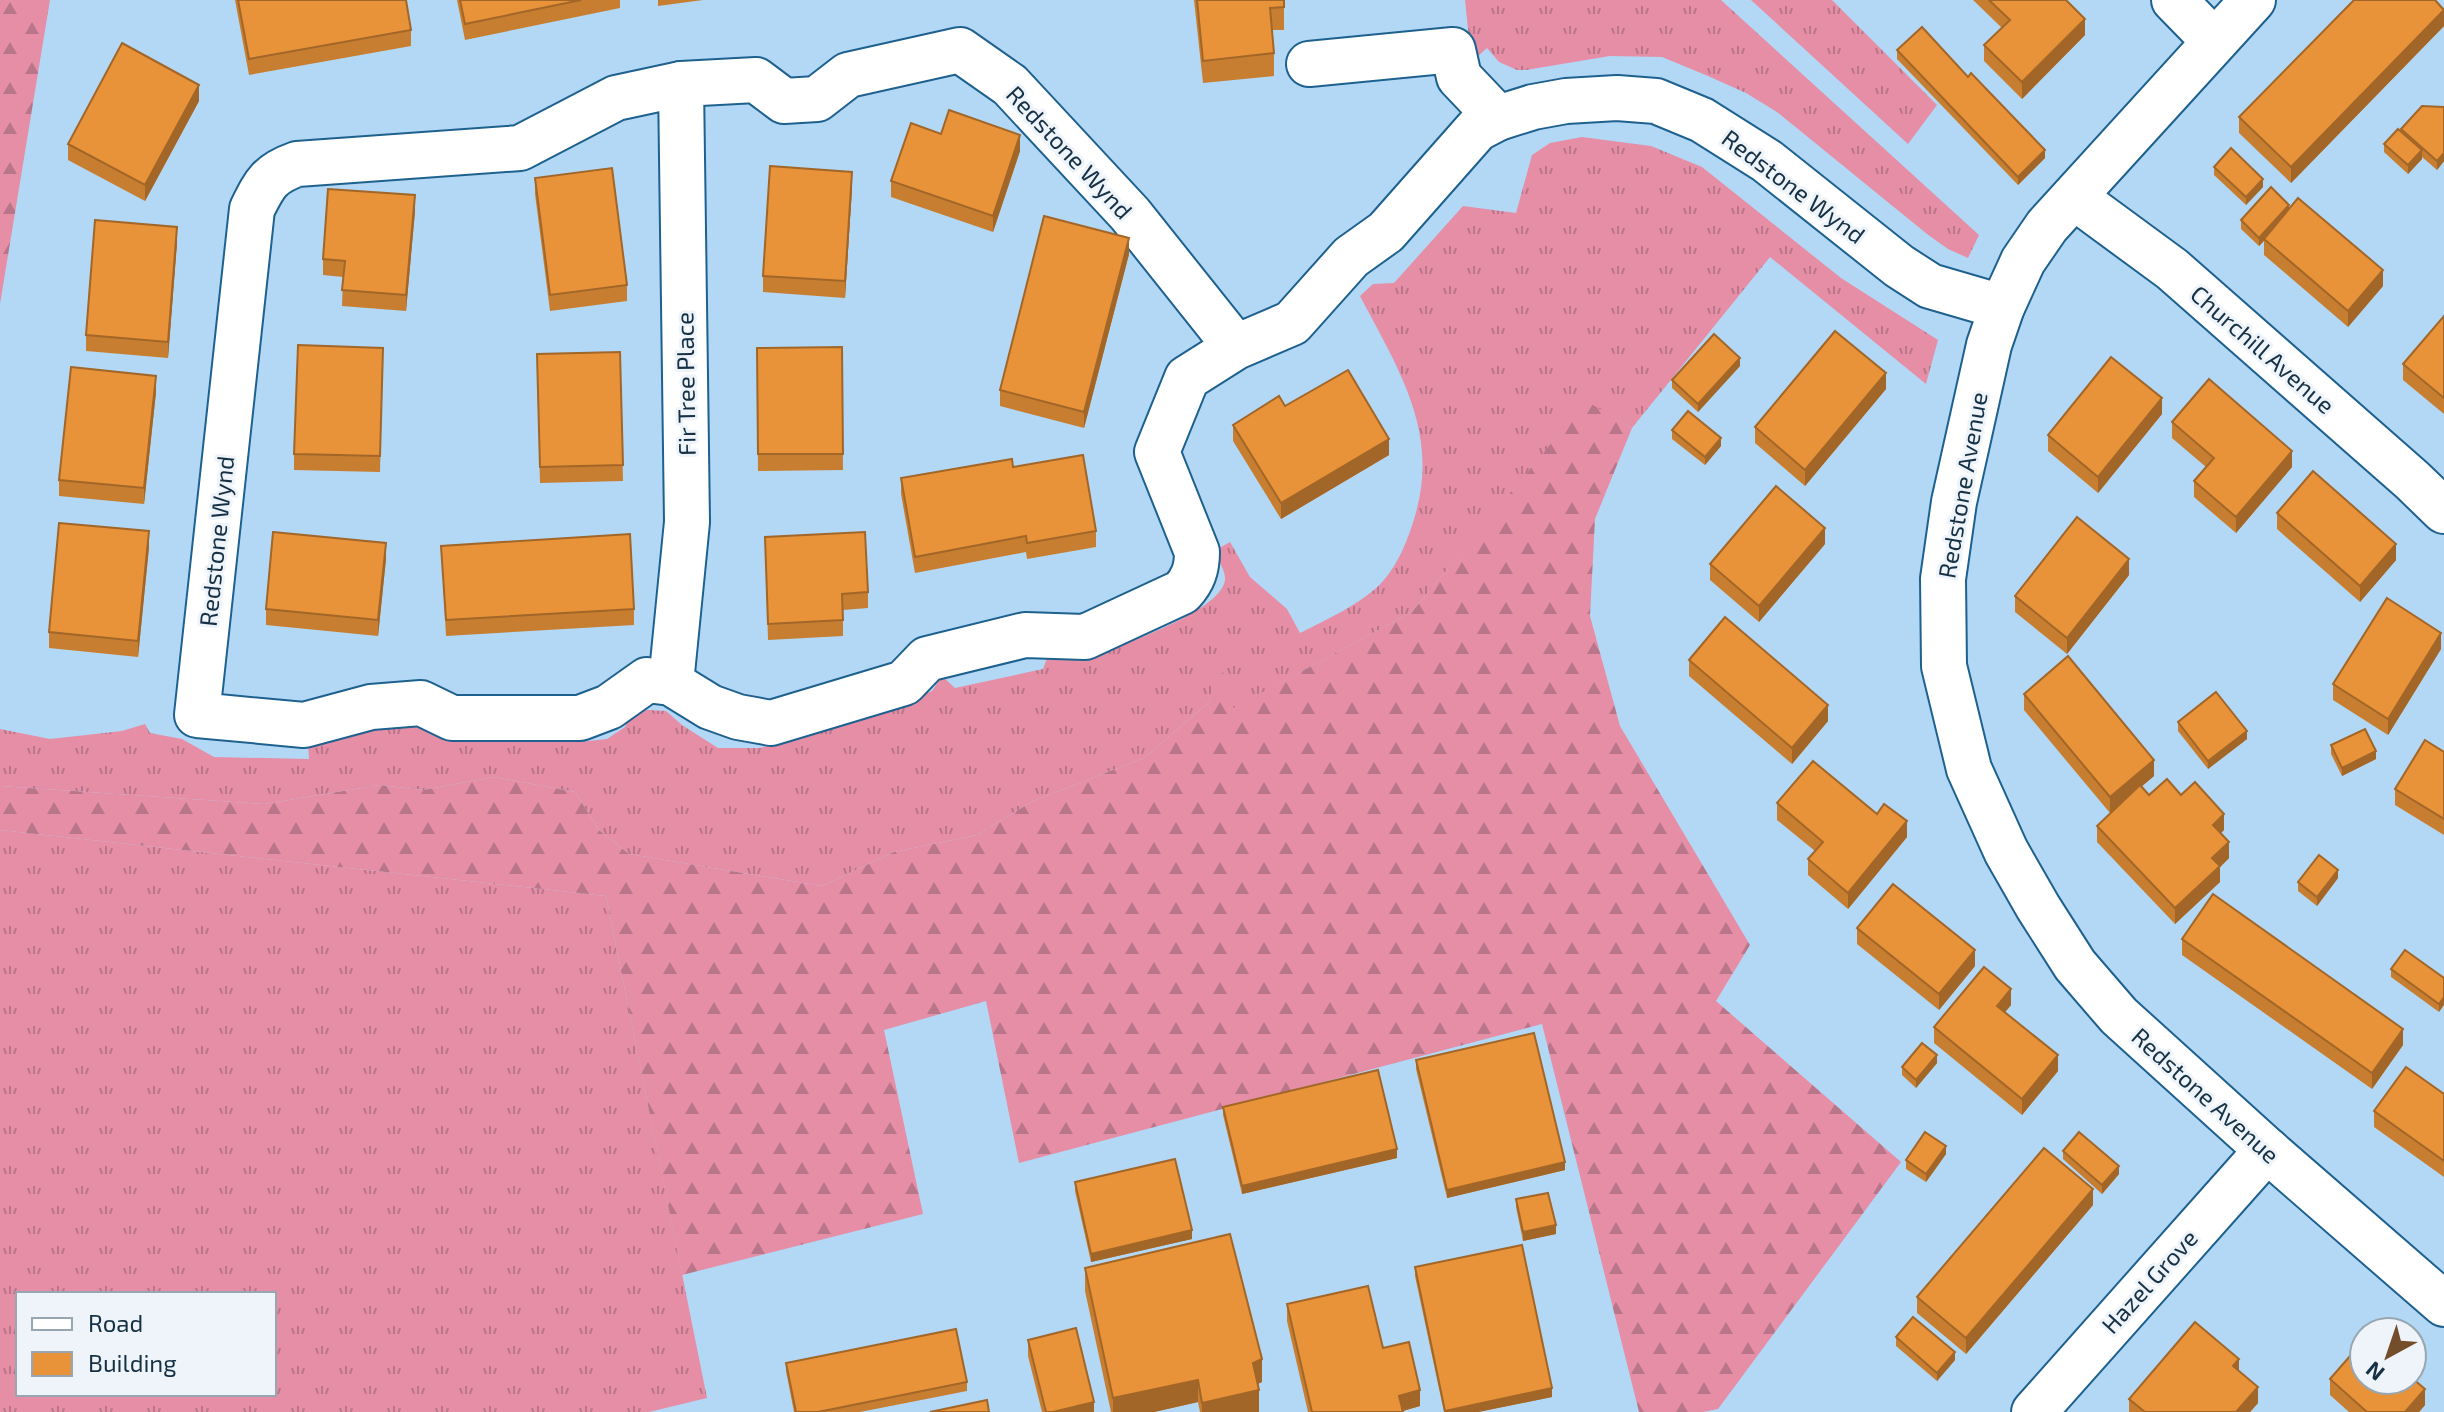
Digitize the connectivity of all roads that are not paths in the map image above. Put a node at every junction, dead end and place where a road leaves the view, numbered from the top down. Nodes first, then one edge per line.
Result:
1 (2174, 0) edge
2 (2253, 0) edge
3 (2214, 41) junction
4 (1309, 64) dead end
5 (681, 84) junction
6 (1498, 118) junction
7 (2074, 197) junction
8 (2002, 307) junction
9 (1236, 347) junction
10 (2444, 511) edge
11 (671, 683) junction
12 (2267, 1150) junction
13 (2444, 1304) edge
14 (2034, 1412) edge

1 - 3 street
2 - 3 street, Redstone Avenue
3 - 7 street, Redstone Avenue
4 - 6 street
5 - 9 street, Redstone Wynd
5 - 11 street, Fir Tree Place
5 - 11 street, Redstone Wynd
6 - 8 street, Redstone Wynd
6 - 9 street, Redstone Wynd
7 - 8 street, Redstone Avenue
7 - 10 street, Churchill Avenue
8 - 12 street, Redstone Avenue
9 - 11 street, Redstone Wynd
12 - 13 street, Redstone Avenue
12 - 14 street, Hazel Grove

